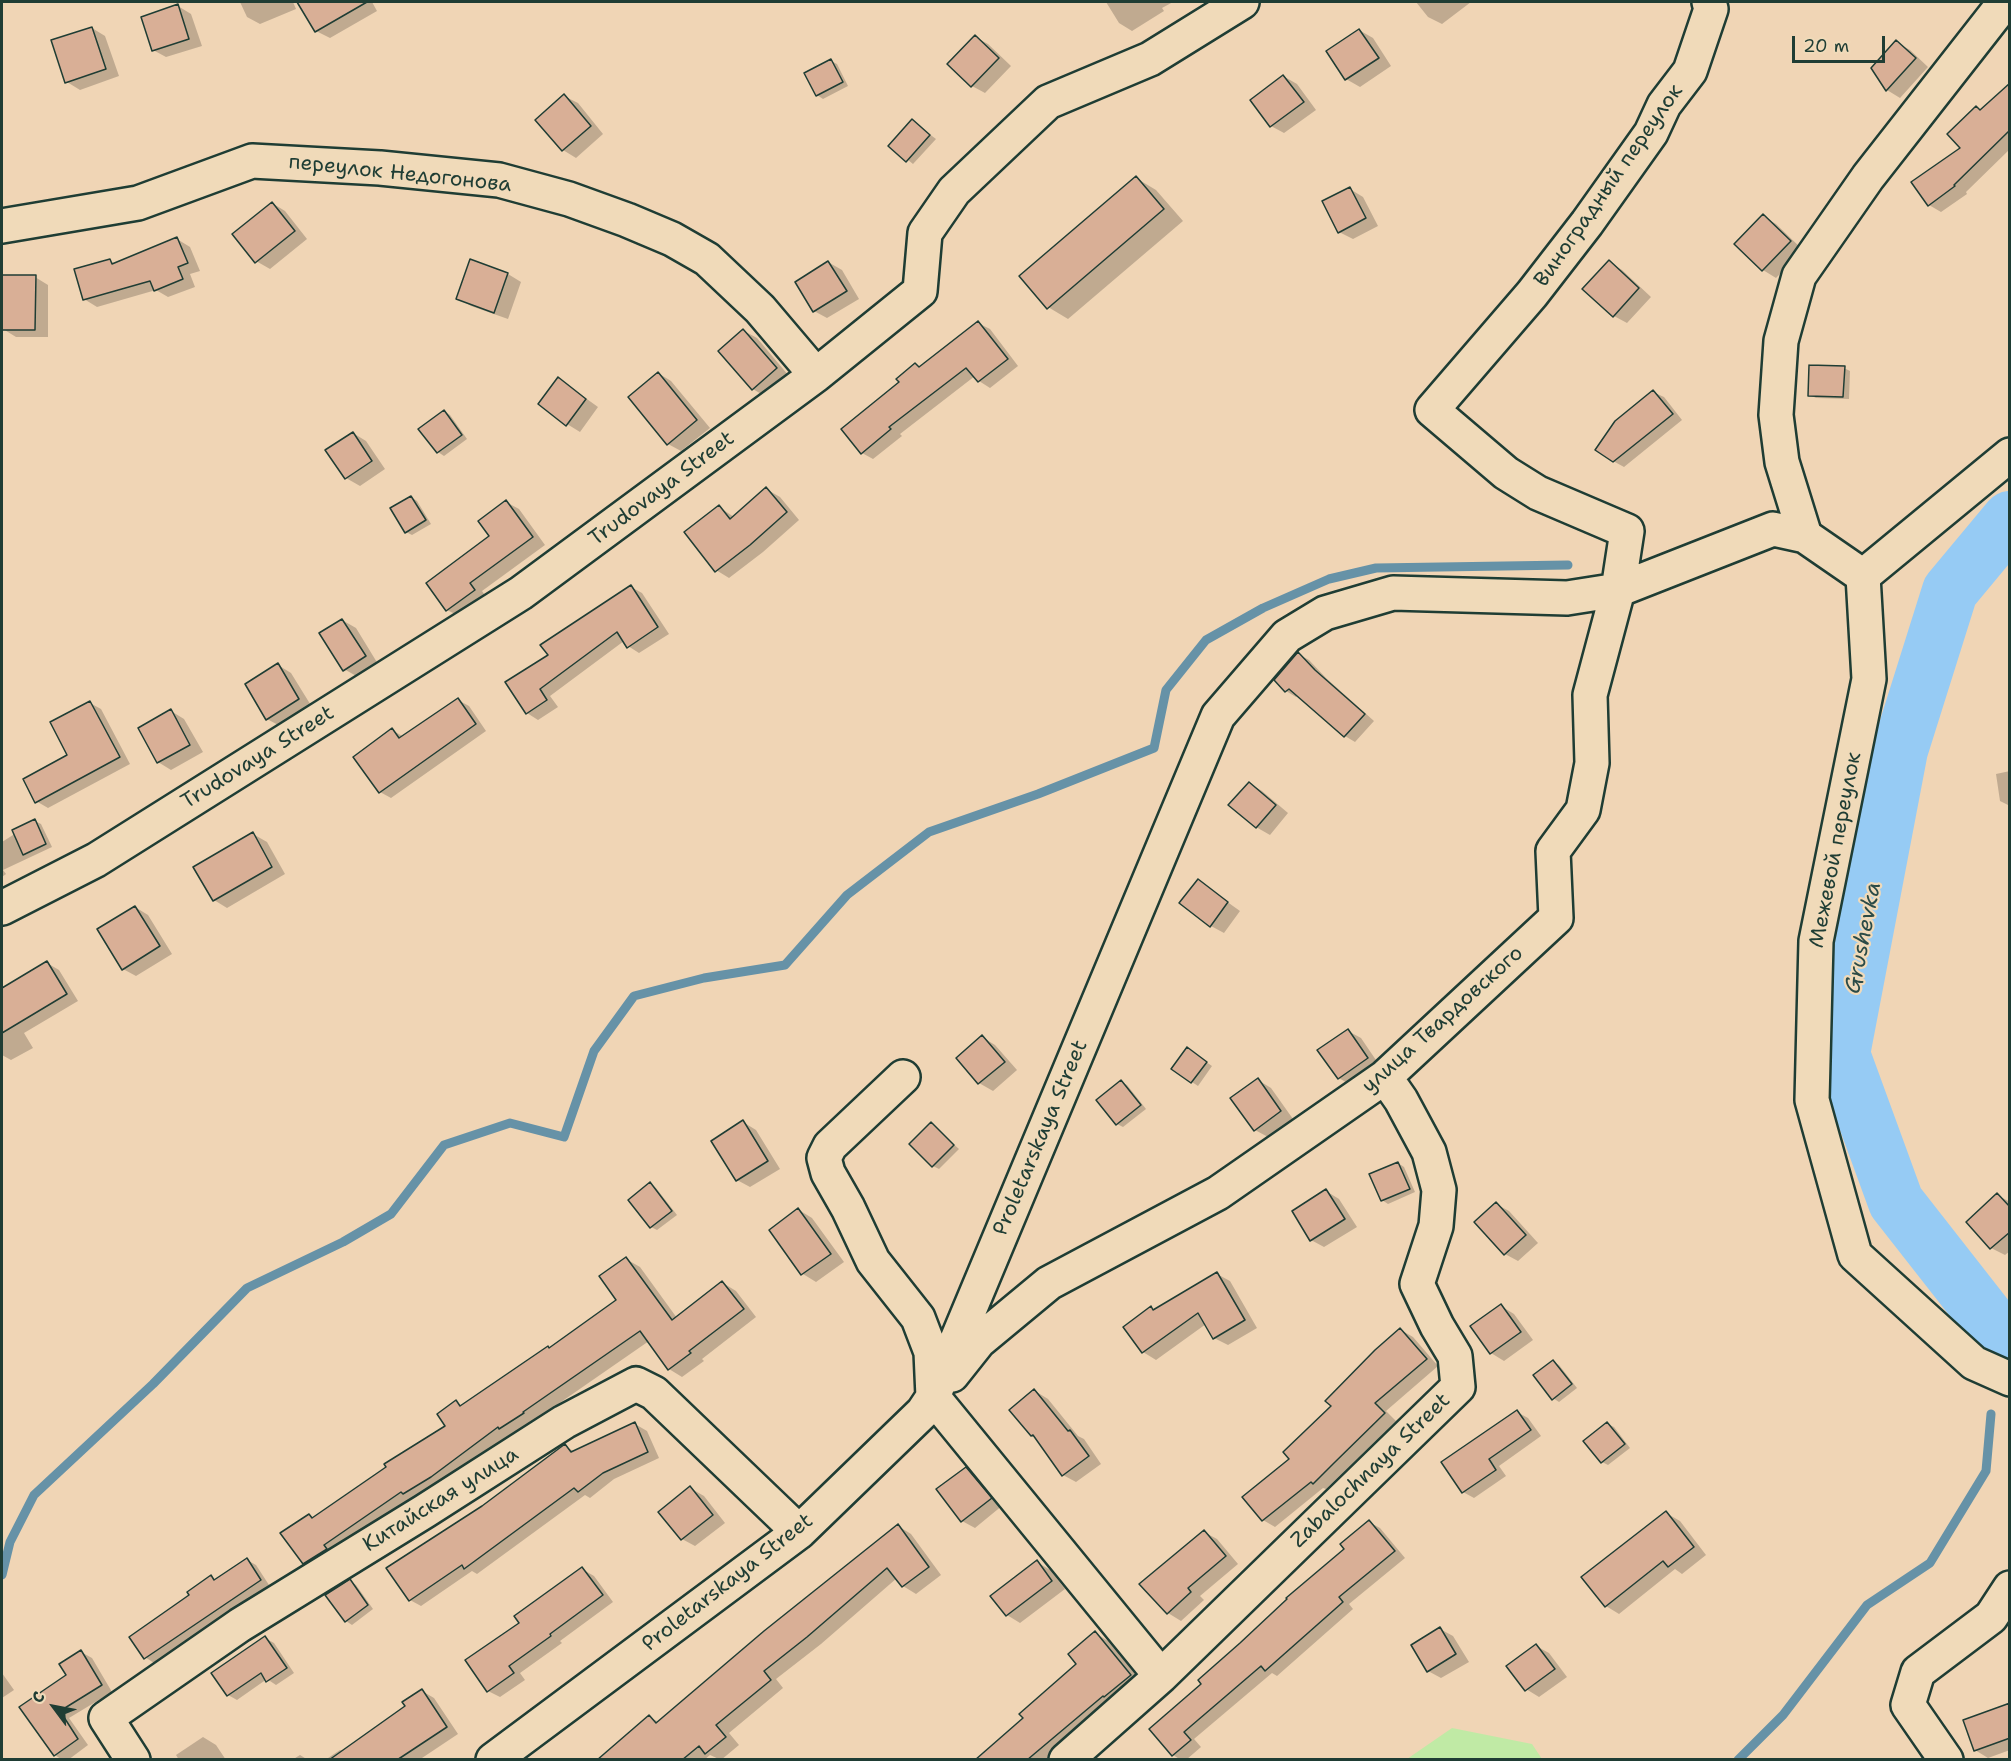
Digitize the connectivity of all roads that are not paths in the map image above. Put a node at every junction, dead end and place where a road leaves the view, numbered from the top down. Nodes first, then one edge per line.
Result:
1 (1242, 2) edge
2 (1709, 2) edge
3 (2005, 2) edge
4 (2, 226) edge
5 (816, 375) junction
6 (1432, 410) joint
7 (2010, 455) edge
8 (1805, 536) junction
9 (1863, 576) junction
10 (1618, 590) junction
11 (2, 908) edge
12 (903, 1077) dead end
13 (1385, 1077) junction
14 (2010, 1379) edge
15 (933, 1397) junction
16 (799, 1532) junction
17 (2010, 1588) edge
18 (1161, 1676) junction
19 (134, 1760) edge
20 (493, 1760) edge
21 (1066, 1760) edge
22 (1946, 1760) edge

1 - 5 street, Trudovaya Street
2 - 6 street, Виноградный переулок
3 - 8 street
4 - 5 street, переулок Недогонова
5 - 11 street, Trudovaya Street
6 - 10 street, улица Твардовского
7 - 9 street
8 - 9 street
8 - 10 street, Proletarskaya Street
9 - 14 street, Межевой переулок
10 - 13 street, улица Твардовского
10 - 15 street, Proletarskaya Street
12 - 15 street
13 - 15 street, улица Твардовского
13 - 18 street, Zabalochnaya Street
15 - 16 street, Proletarskaya Street
15 - 18 street
16 - 19 street, Китайская улица
16 - 20 street, Proletarskaya Street
17 - 22 street
18 - 21 street, Zabalochnaya Street

